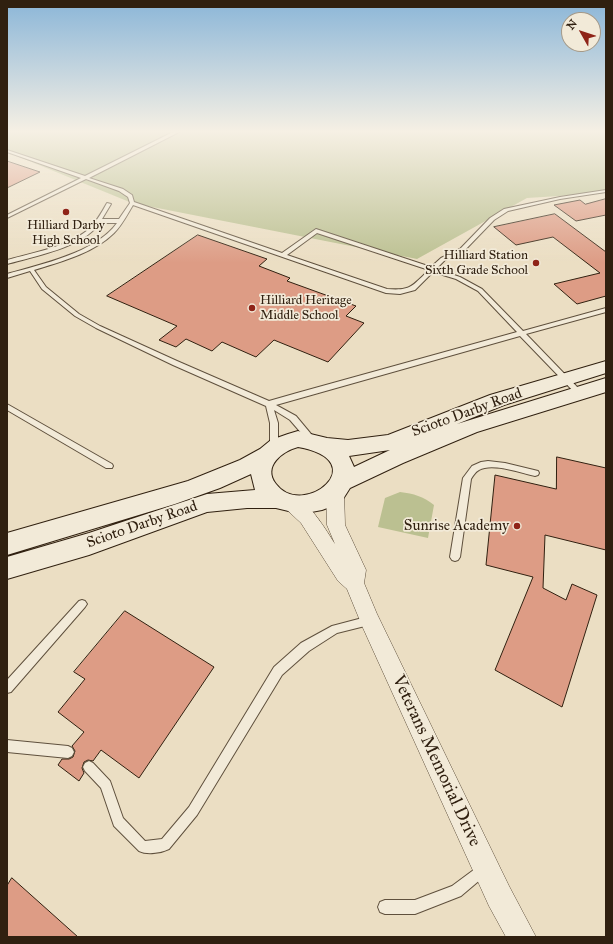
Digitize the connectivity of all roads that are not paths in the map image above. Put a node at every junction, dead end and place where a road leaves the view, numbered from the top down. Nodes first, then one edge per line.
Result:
1 (77, 175) edge
2 (92, 175) edge
3 (86, 178) junction
4 (606, 191) edge
5 (132, 203) junction
6 (109, 204) dead end
7 (7, 217) edge
8 (99, 222) junction
9 (120, 222) junction
10 (59, 246) junction
11 (75, 253) junction
12 (283, 255) junction
13 (7, 262) edge
14 (31, 269) junction
15 (433, 269) junction
16 (7, 276) edge
17 (606, 310) edge
18 (523, 334) junction
19 (606, 367) edge
20 (606, 384) edge
21 (572, 386) junction
22 (269, 404) junction
23 (7, 407) edge
24 (319, 443) junction
25 (270, 452) junction
26 (109, 466) dead end
27 (535, 473) dead end
28 (339, 487) junction
29 (286, 501) junction
30 (7, 544) edge
31 (455, 557) dead end
32 (7, 568) edge
33 (354, 583) junction
34 (82, 604) dead end
35 (370, 621) junction
36 (7, 688) edge
37 (7, 746) edge
38 (68, 752) dead end
39 (89, 767) dead end
40 (486, 868) junction
41 (384, 907) dead end
42 (522, 937) edge

1 - 3 lane
2 - 3 lane
3 - 5 lane
3 - 7 lane
4 - 15 lane
5 - 9 lane
5 - 12 lane
6 - 8 lane
8 - 9 lane
8 - 10 lane
9 - 11 lane
10 - 11 lane
10 - 13 lane
11 - 14 lane
12 - 15 lane
12 - 15 lane
14 - 16 lane
14 - 22 lane
15 - 18 lane
17 - 18 lane
18 - 21 lane
18 - 22 lane
19 - 21 main road, Scioto Darby Road
20 - 21 main road, Scioto Darby Road
21 - 24 main road, Scioto Darby Road
21 - 28 main road, Scioto Darby Road
22 - 24 lane
22 - 25 lane
23 - 26 lane
24 - 25 main road
24 - 28 main road
25 - 29 main road
25 - 30 main road, Scioto Darby Road
27 - 31 lane
28 - 29 main road
28 - 33 street, Veterans Memorial Drive
29 - 32 main road, Scioto Darby Road
29 - 33 street, Veterans Memorial Drive
33 - 35 street, Veterans Memorial Drive
34 - 36 lane
35 - 39 lane
35 - 40 street, Veterans Memorial Drive
37 - 38 lane
40 - 41 lane
40 - 42 street, Veterans Memorial Drive

